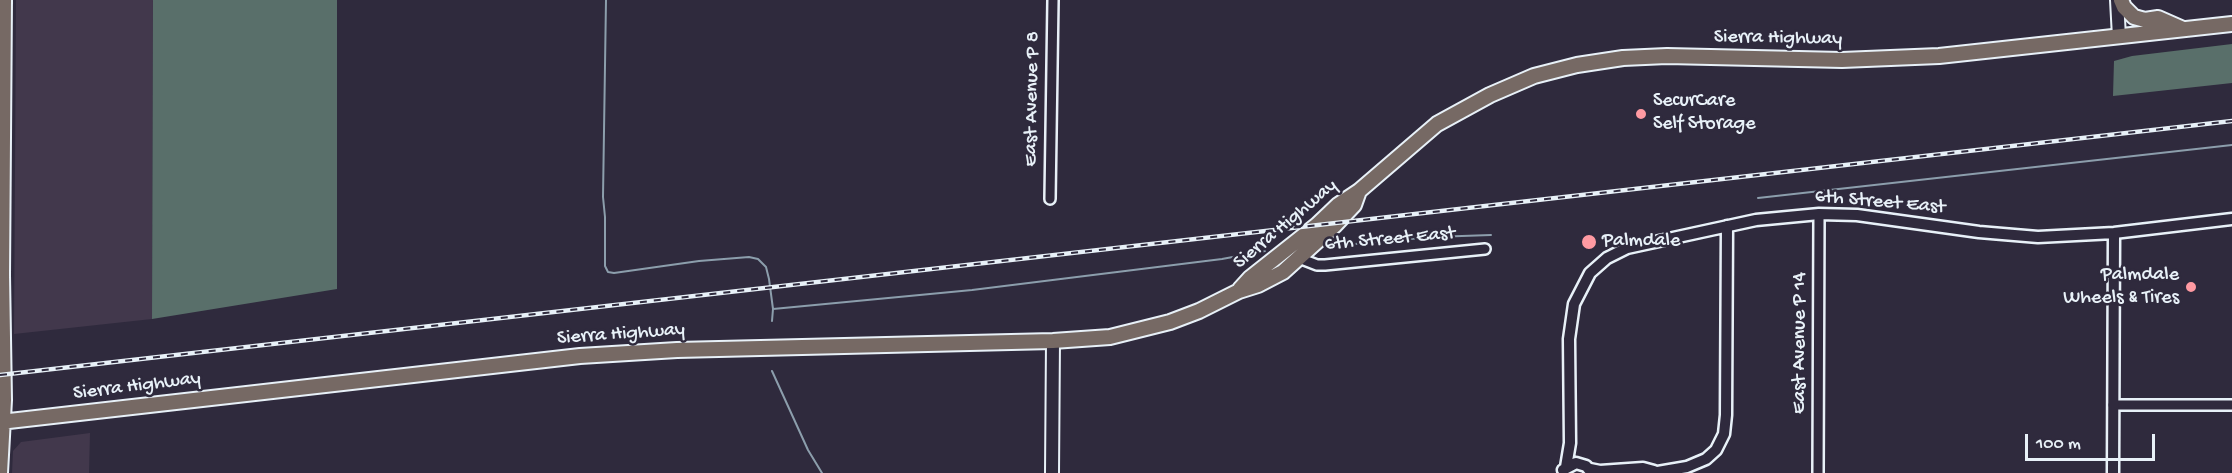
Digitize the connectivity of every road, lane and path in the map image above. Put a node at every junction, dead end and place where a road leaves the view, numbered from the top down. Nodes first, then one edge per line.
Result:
1 (4, 0) edge
2 (1053, 0) edge
3 (2119, 0) edge
4 (2232, 24) edge
5 (2185, 30) junction
6 (2119, 38) junction
7 (1359, 191) junction
8 (1050, 199) dead end
9 (1819, 214) junction
10 (2232, 219) edge
11 (1726, 226) junction
12 (2114, 233) junction
13 (1485, 249) dead end
14 (1299, 258) junction
15 (1239, 291) junction
16 (1053, 341) junction
17 (2113, 405) junction
18 (2232, 405) edge
19 (1, 422) edge
20 (1564, 470) edge
21 (1591, 471) edge
22 (1653, 472) edge
23 (0, 473) edge
24 (1052, 473) edge
25 (1818, 473) edge
26 (2113, 473) edge

1 - 19 main road
2 - 8 street, East Avenue P 8
3 - 5 main road
3 - 6 main road
4 - 5 main road, Sierra Highway
5 - 6 main road, Sierra Highway
6 - 7 main road, Sierra Highway
7 - 14 main road, Sierra Highway
7 - 15 main road, Sierra Highway
9 - 11 street, 6th Street East
9 - 12 street, 6th Street East
9 - 25 street, East Avenue P 14
10 - 12 street, 6th Street East
11 - 20 street, 6th Street East
11 - 22 street
12 - 17 street
13 - 14 street, 6th Street East
14 - 15 main road, Sierra Highway
15 - 16 main road, Sierra Highway
16 - 19 main road, Sierra Highway
16 - 24 main road
17 - 18 street
17 - 26 street
19 - 23 main road
20 - 21 street
21 - 22 street

